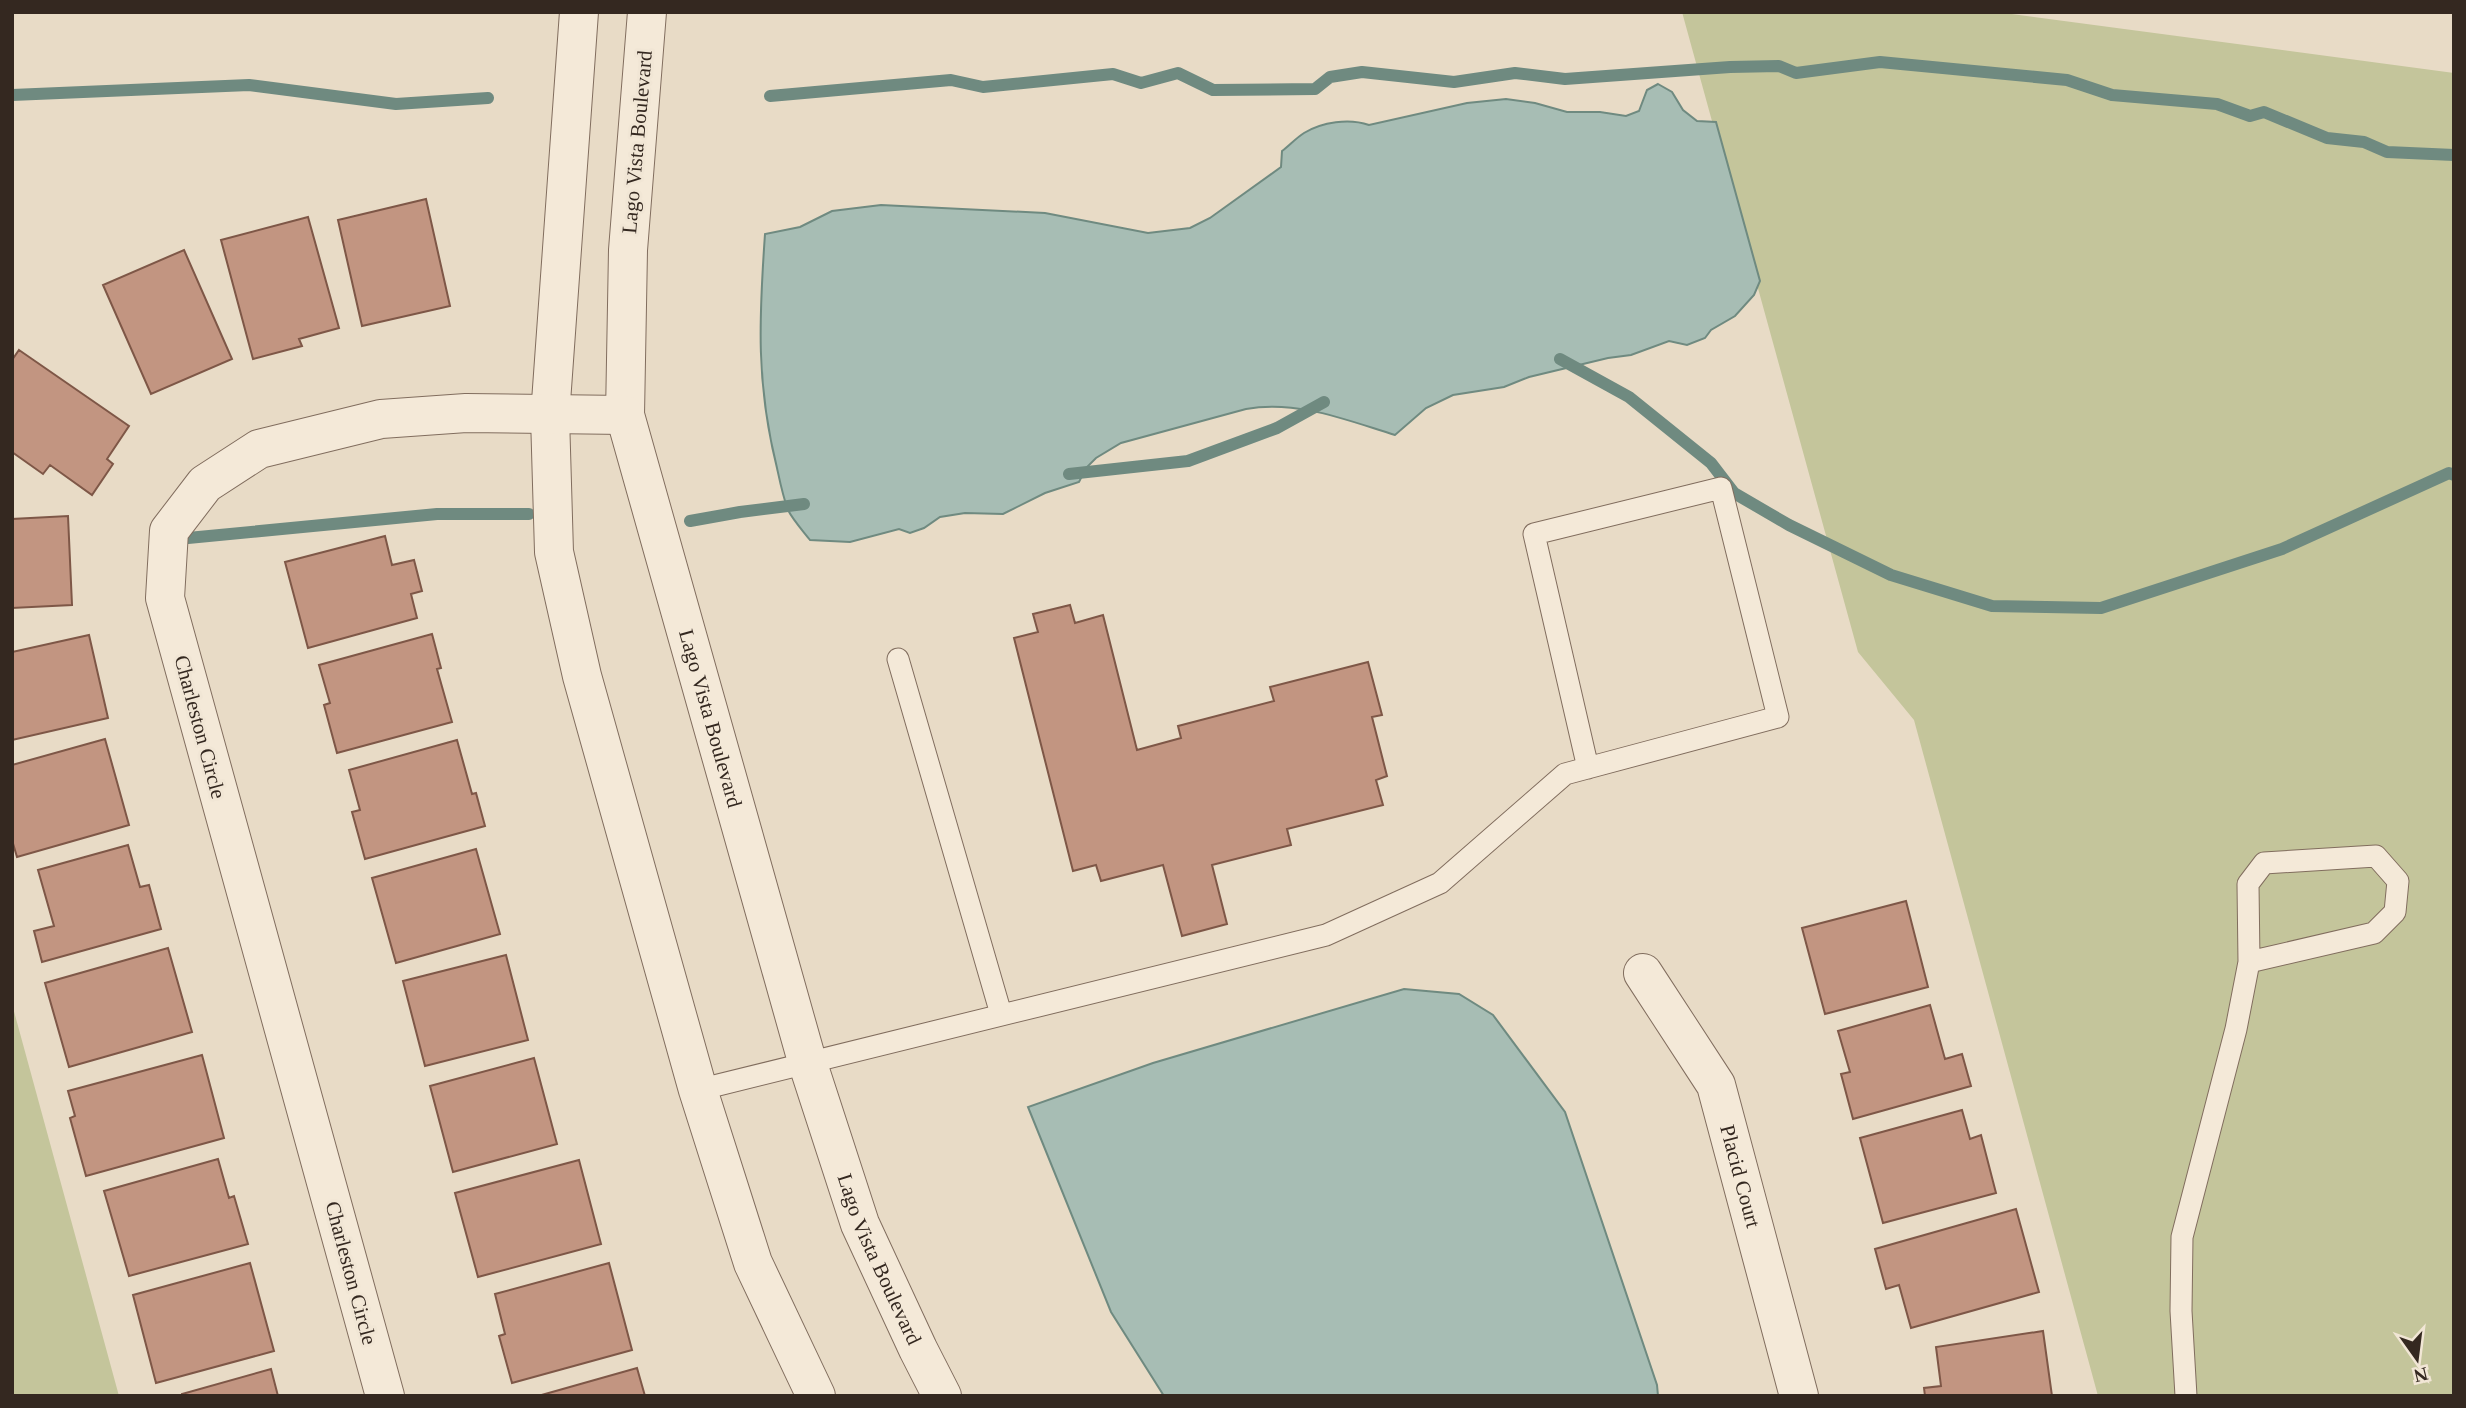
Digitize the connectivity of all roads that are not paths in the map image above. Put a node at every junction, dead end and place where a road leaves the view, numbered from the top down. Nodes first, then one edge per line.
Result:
1 (579, 12) edge
2 (647, 12) edge
3 (625, 415) junction
4 (550, 416) junction
5 (898, 659) dead end
6 (1588, 768) junction
7 (2249, 962) junction
8 (1643, 973) dead end
9 (1001, 1014) junction
10 (807, 1061) junction
11 (698, 1090) junction
12 (385, 1396) edge
13 (816, 1396) edge
14 (942, 1396) edge
15 (1799, 1396) edge
16 (2186, 1396) edge

1 - 4 street
2 - 3 street, Lago Vista Boulevard
3 - 4 street, Charleston Circle
3 - 10 street, Lago Vista Boulevard
4 - 11 street
4 - 12 street, Charleston Circle
5 - 9 lane
6 - 6 lane
6 - 9 lane
7 - 7 lane
7 - 16 lane
8 - 15 street, Placid Court
9 - 10 lane
10 - 11 lane
10 - 14 street, Lago Vista Boulevard
11 - 13 street

